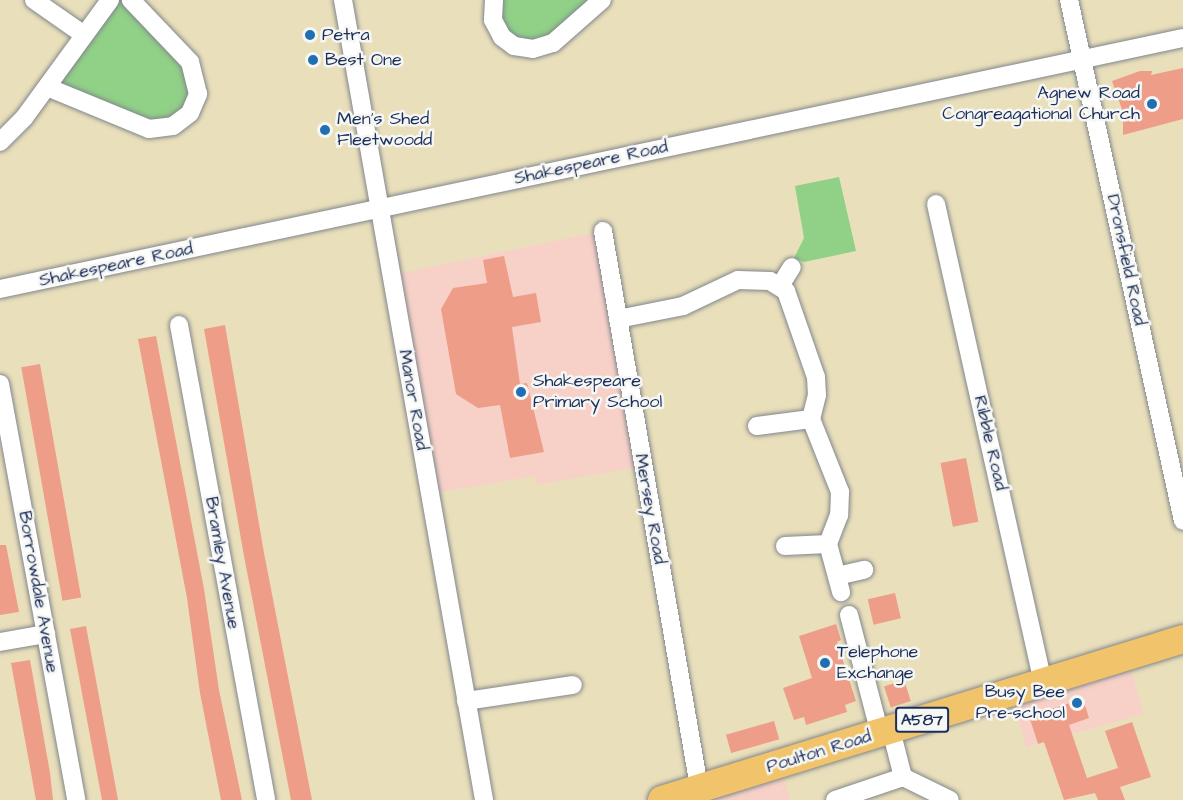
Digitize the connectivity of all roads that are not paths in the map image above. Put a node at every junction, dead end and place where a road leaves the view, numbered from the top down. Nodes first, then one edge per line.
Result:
1 (34, 0) edge
2 (110, 0) edge
3 (131, 0) edge
4 (343, 0) edge
5 (494, 0) edge
6 (602, 0) edge
7 (1069, 0) edge
8 (84, 35) junction
9 (1183, 38) edge
10 (1082, 60) junction
11 (47, 87) junction
12 (0, 142) edge
13 (936, 204) dead end
14 (379, 208) junction
15 (603, 231) dead end
16 (792, 267) dead end
17 (780, 286) junction
18 (0, 289) edge
19 (618, 319) junction
20 (179, 326) dead end
21 (0, 384) edge
22 (811, 419) junction
23 (757, 426) dead end
24 (1183, 521) edge
25 (828, 544) junction
26 (784, 546) dead end
27 (864, 570) dead end
28 (849, 615) dead end
29 (46, 634) junction
30 (1183, 639) edge
31 (0, 642) edge
32 (1043, 682) junction
33 (573, 685) dead end
34 (466, 701) junction
35 (885, 732) junction
36 (903, 777) junction
37 (699, 787) junction
38 (76, 800) edge
39 (266, 800) edge
40 (484, 800) edge
41 (662, 800) edge
42 (835, 800) edge
43 (950, 800) edge

1 - 8 street
2 - 8 street
3 - 11 street
4 - 14 street, Manor Road
5 - 6 street
7 - 10 street, Dronsfield Road
8 - 11 street
9 - 10 street, Shakespeare Road
10 - 14 street, Shakespeare Road
10 - 24 street, Dronsfield Road
11 - 12 street
13 - 32 street, Ribble Road
14 - 18 street, Shakespeare Road
14 - 34 street, Manor Road
15 - 19 street, Mersey Road
16 - 17 street
17 - 19 street
17 - 22 street
19 - 37 street, Mersey Road
20 - 39 street, Bramley Avenue
21 - 29 street, Borrowdale Avenue
22 - 23 street
22 - 25 street
25 - 26 street
25 - 27 street
28 - 35 street
29 - 31 street
29 - 38 street, Borrowdale Avenue
30 - 32 main road, Poulton Road / A587
32 - 35 main road, Poulton Road / A587
33 - 34 street
34 - 40 street, Manor Road
35 - 36 street
35 - 37 main road, Poulton Road / A587
36 - 42 street
36 - 43 street
37 - 41 main road, Poulton Road / A587

